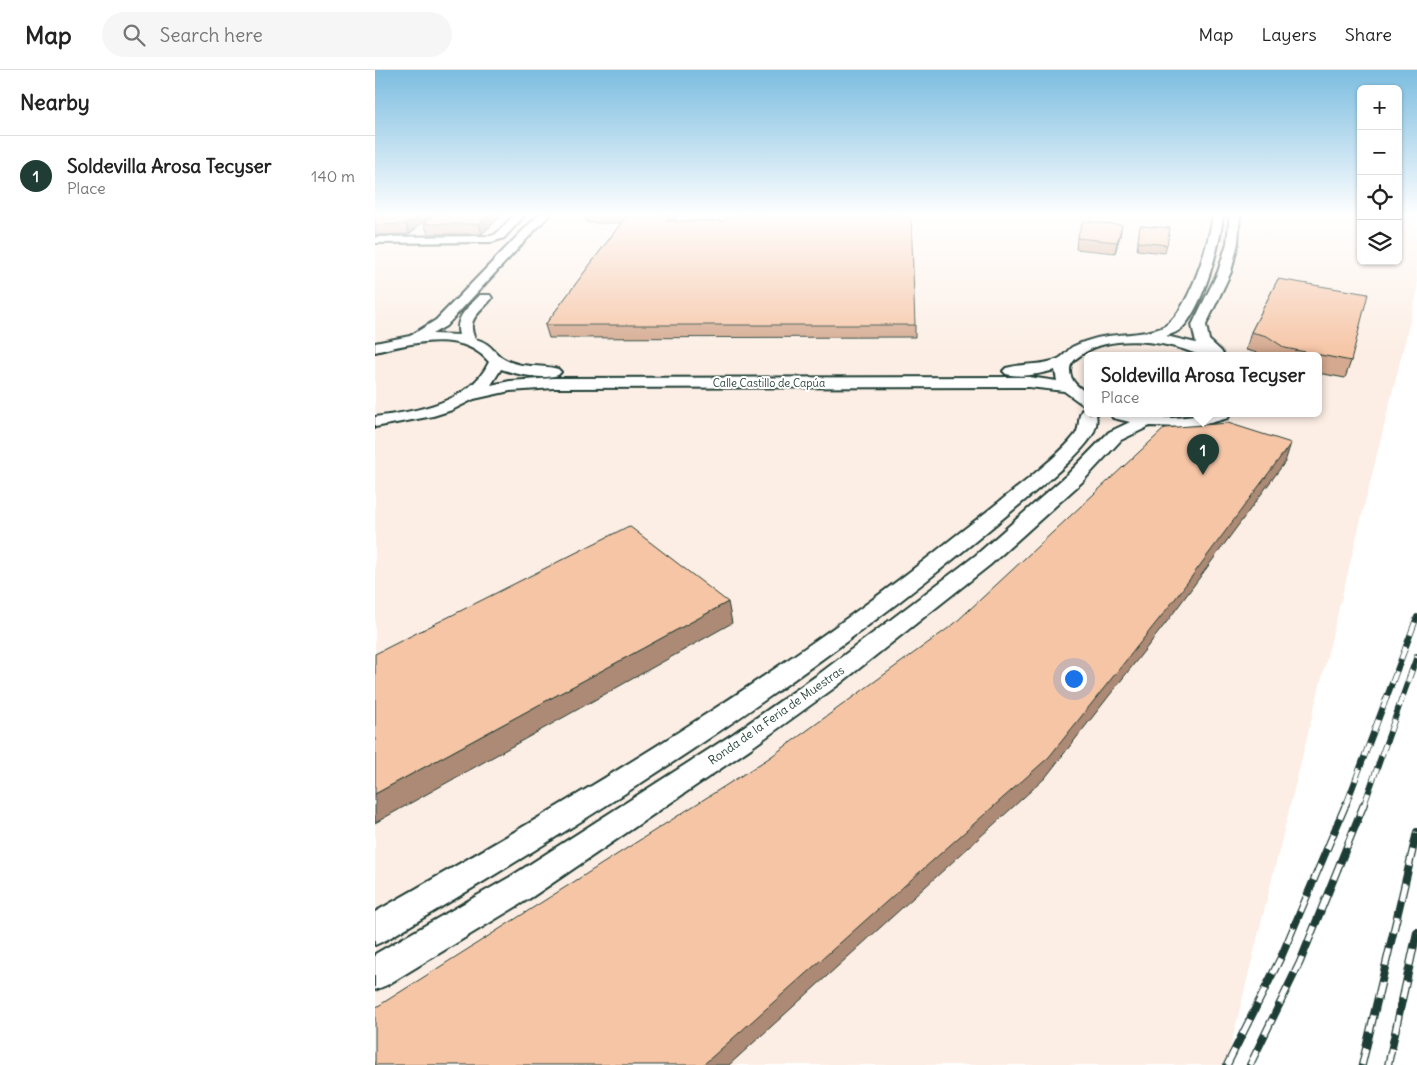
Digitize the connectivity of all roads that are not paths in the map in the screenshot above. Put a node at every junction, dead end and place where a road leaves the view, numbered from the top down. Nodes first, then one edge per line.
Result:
1 (489, 260) edge
2 (1208, 260) edge
3 (1228, 260) edge
4 (494, 288) dead end
5 (1145, 338) junction
6 (408, 341) junction
7 (469, 341) junction
8 (375, 348) edge
9 (1206, 352) edge
10 (1213, 352) edge
11 (497, 362) junction
12 (1064, 362) junction
13 (1069, 386) junction
14 (469, 395) junction
15 (1084, 404) edge
16 (1087, 417) edge
17 (1134, 417) edge
18 (1209, 417) edge
19 (401, 419) junction
20 (1149, 420) junction
21 (375, 422) edge
22 (375, 430) edge
23 (375, 928) edge
24 (375, 973) edge

1 - 6 street
2 - 5 street
3 - 10 street
4 - 7 street
5 - 9 street
5 - 12 street
6 - 7 street
6 - 8 street
7 - 11 street
11 - 12 street, Calle Castillo de Capúa
11 - 14 street
12 - 13 street
13 - 14 street, Calle Castillo de Capúa
13 - 15 street
14 - 19 street
16 - 23 street
17 - 20 street, Ronda de la Feria de Muestras
18 - 20 street, Ronda de la Feria de Muestras
19 - 21 street
19 - 22 street
20 - 24 street, Ronda de la Feria de Muestras

